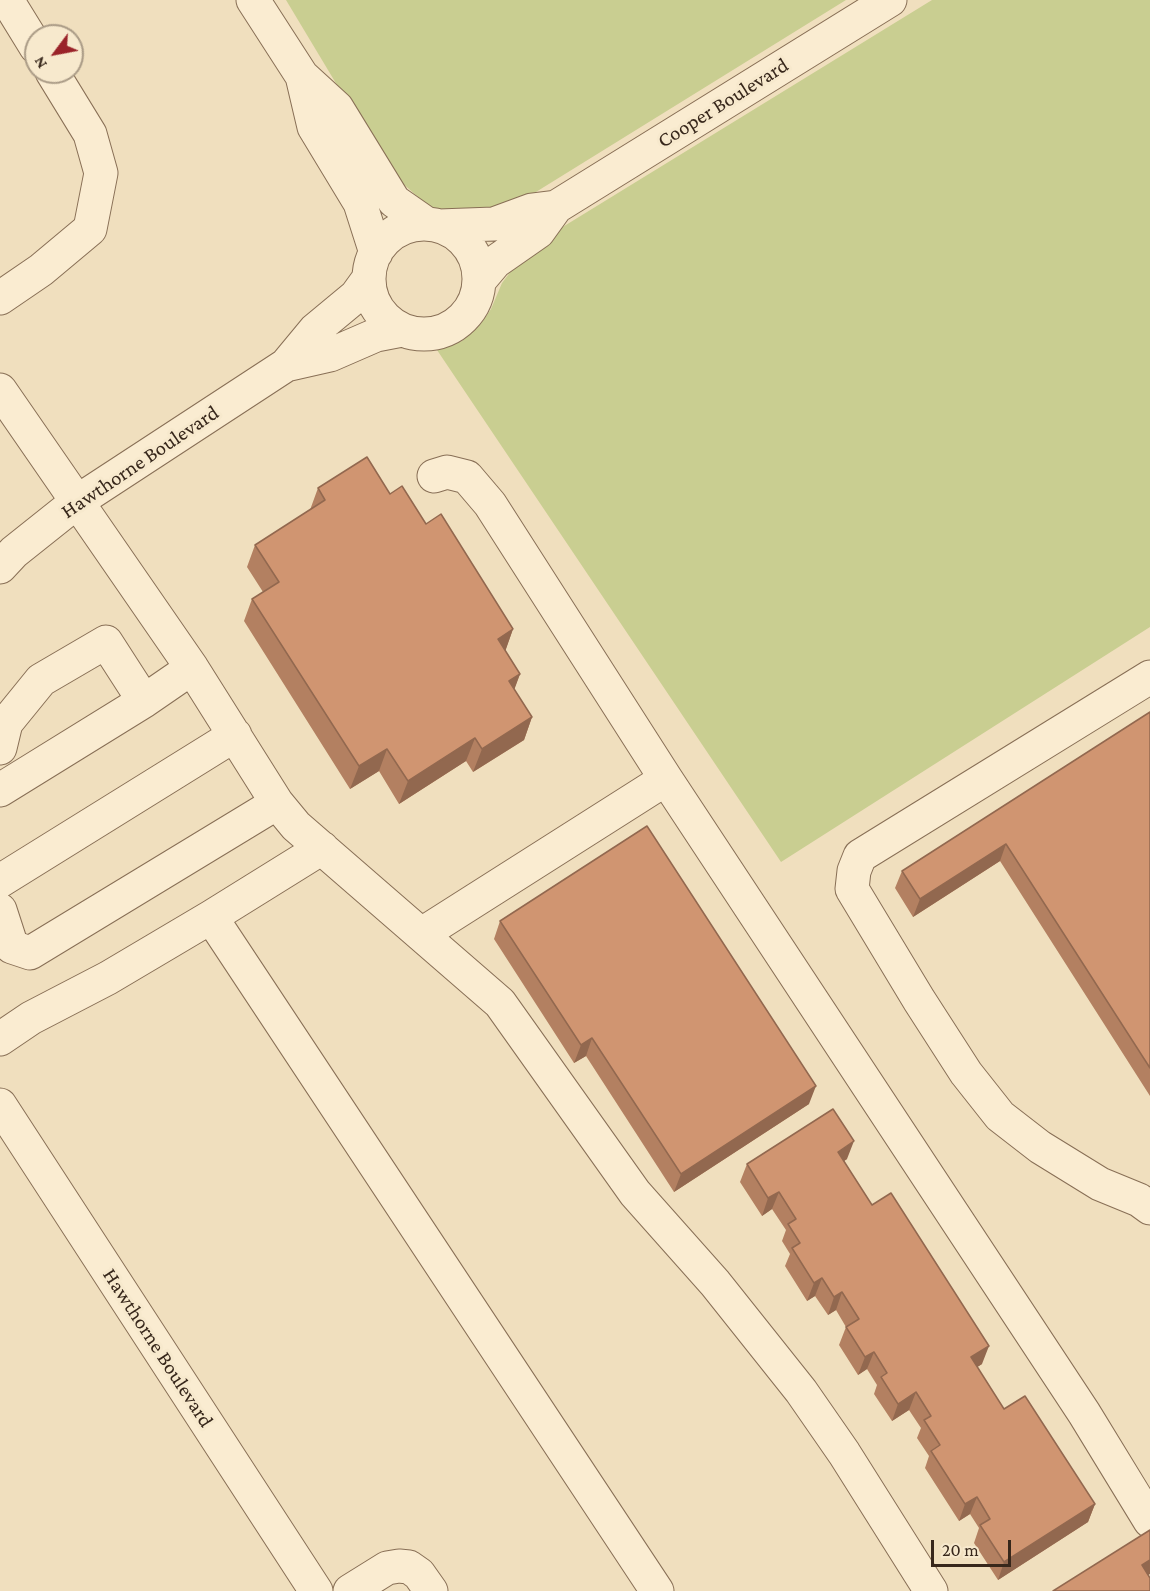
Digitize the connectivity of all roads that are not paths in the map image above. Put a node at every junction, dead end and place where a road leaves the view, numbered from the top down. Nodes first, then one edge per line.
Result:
1 (7, 0) edge
2 (253, 0) edge
3 (890, 0) edge
4 (24, 28) edge
5 (302, 76) junction
6 (59, 84) edge
7 (556, 207) junction
8 (433, 225) junction
9 (373, 265) junction
10 (479, 281) junction
11 (0, 298) edge
12 (402, 330) junction
13 (286, 365) junction
14 (0, 390) edge
15 (434, 476) dead end
16 (78, 501) junction
17 (0, 567) edge
18 (192, 668) junction
19 (1150, 677) edge
20 (144, 701) junction
21 (235, 735) junction
22 (0, 748) edge
23 (666, 779) junction
24 (0, 790) edge
25 (277, 803) junction
26 (322, 848) junction
27 (0, 881) edge
28 (0, 910) edge
29 (211, 917) junction
30 (422, 934) junction
31 (0, 1039) edge
32 (0, 1105) edge
33 (1150, 1208) edge
34 (1150, 1521) edge
35 (425, 1582) edge
36 (316, 1591) edge
37 (350, 1591) edge
38 (657, 1591) edge
39 (932, 1591) edge

1 - 4 street
2 - 5 street
3 - 7 street, Cooper Boulevard
5 - 8 street
5 - 9 street
6 - 11 street
7 - 8 street, Cooper Boulevard
7 - 10 street, Cooper Boulevard
8 - 9 street
8 - 10 street
9 - 12 street
9 - 13 street, Hawthorne Boulevard
10 - 12 street
12 - 13 street, Hawthorne Boulevard
13 - 16 street, Hawthorne Boulevard
14 - 16 street
15 - 23 street
16 - 17 street, Hawthorne Boulevard
16 - 18 street
18 - 20 street
18 - 21 street
19 - 33 street
20 - 22 street
20 - 24 street
21 - 25 street
21 - 27 street
23 - 30 street
23 - 34 street
25 - 26 street
25 - 28 street
26 - 29 street
26 - 30 street
29 - 31 street
29 - 38 street
30 - 39 street
32 - 36 street, Hawthorne Boulevard
35 - 37 street

